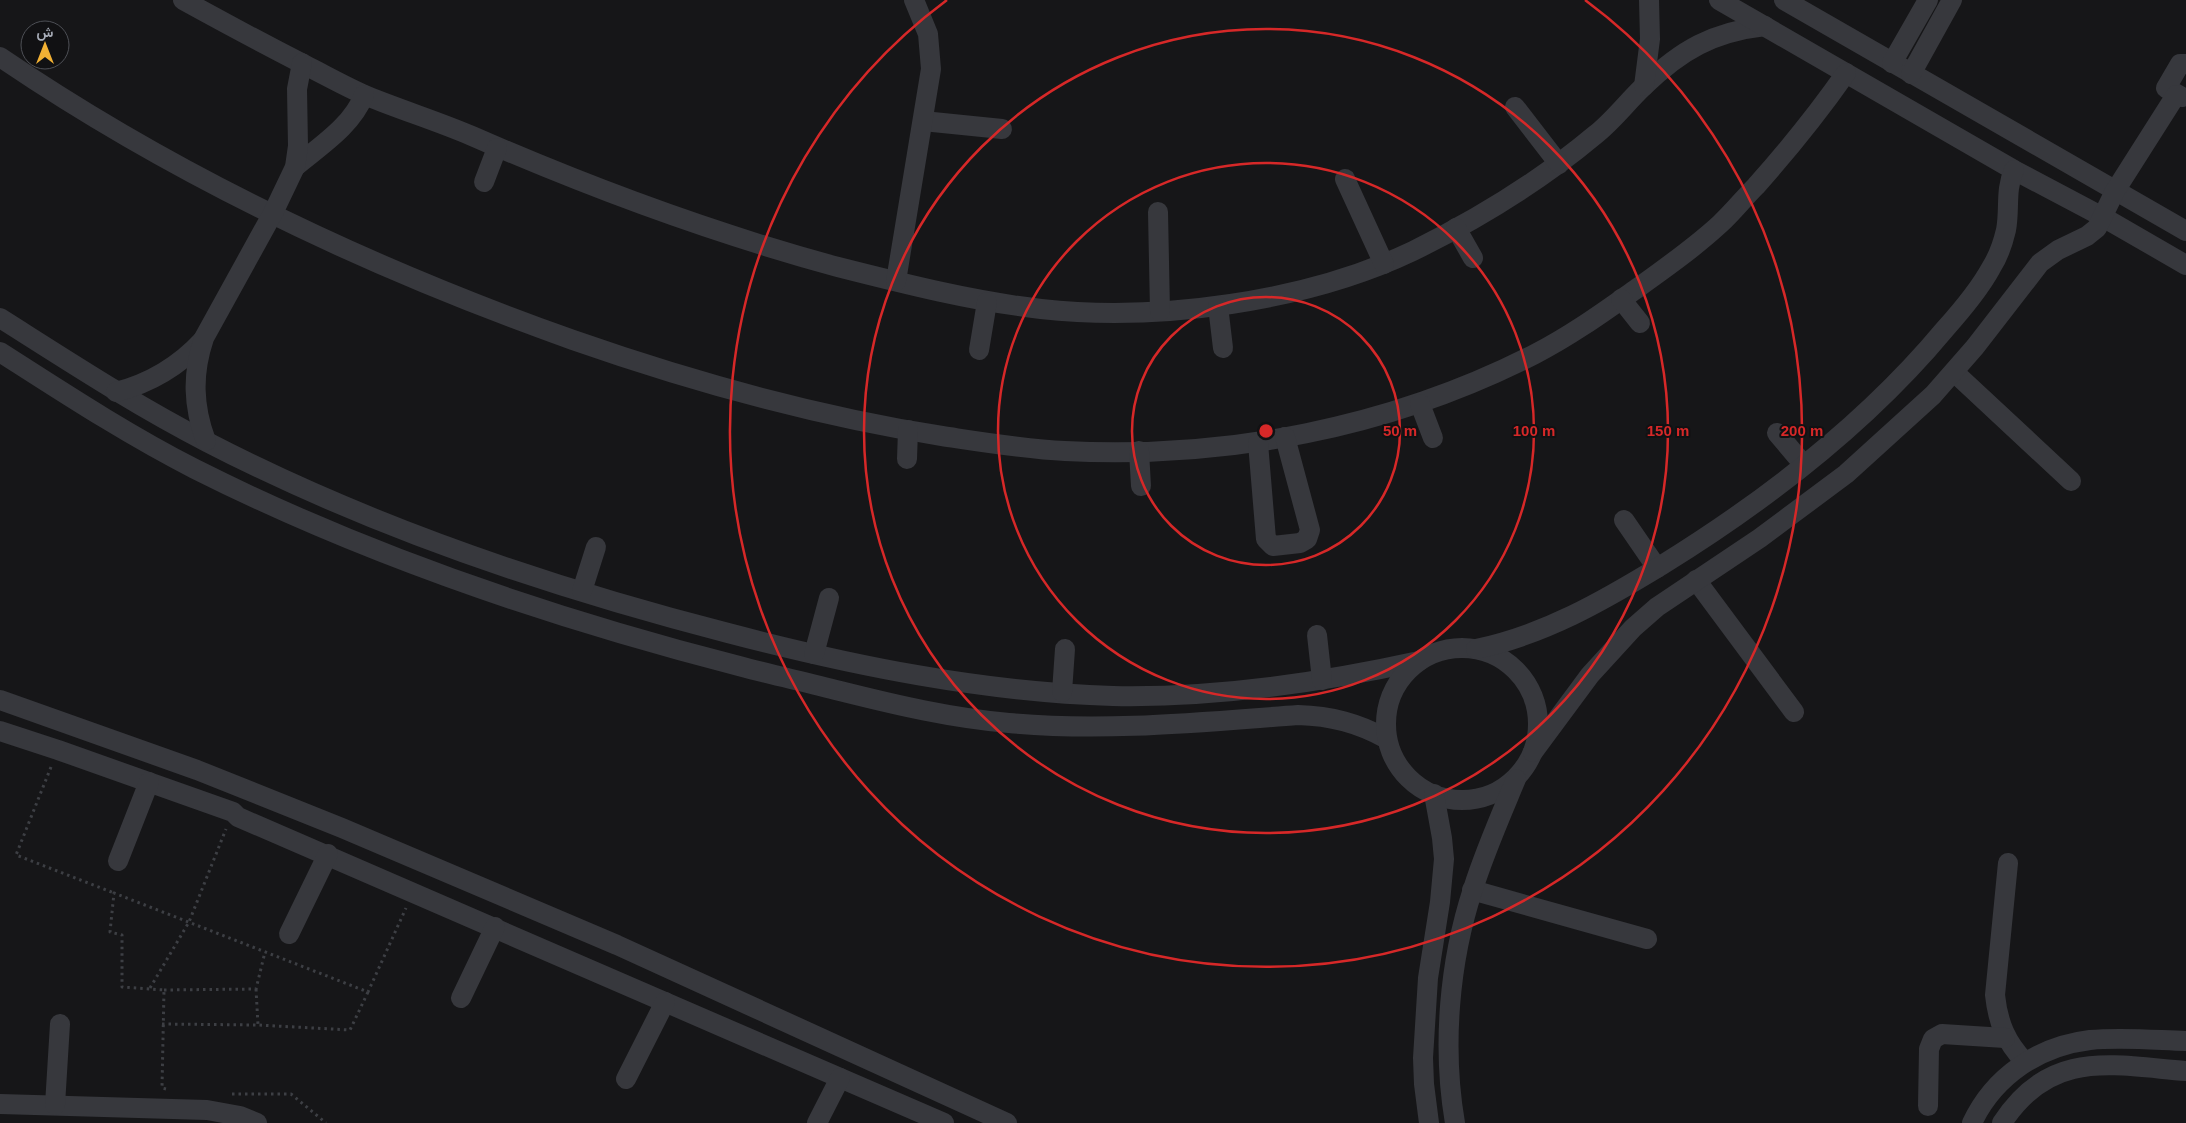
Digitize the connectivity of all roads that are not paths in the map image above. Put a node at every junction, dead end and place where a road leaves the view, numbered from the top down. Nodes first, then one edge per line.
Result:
1 (183, 0) edge
2 (914, 0) edge
3 (1648, 0) edge
4 (1719, 0) edge
5 (1784, 0) edge
6 (1928, 0) edge
7 (1952, 0) edge
8 (1765, 26) junction
9 (0, 57) edge
10 (1892, 62) junction
11 (302, 63) junction
12 (2186, 64) edge
13 (1846, 73) junction
14 (1911, 74) junction
15 (1644, 86) junction
16 (364, 95) junction
17 (2181, 97) edge
18 (1515, 107) dead end
19 (923, 120) junction
20 (1002, 128) dead end
21 (498, 148) junction
22 (1559, 164) junction
23 (295, 168) junction
24 (2014, 170) junction
25 (1345, 179) dead end
26 (484, 182) dead end
27 (2115, 191) junction
28 (1158, 212) dead end
29 (273, 213) junction
30 (2101, 216) junction
31 (1456, 228) junction
32 (2186, 231) edge
33 (1473, 258) dead end
34 (1384, 264) junction
35 (2186, 265) edge
36 (896, 281) junction
37 (1621, 299) junction
38 (986, 302) junction
39 (1218, 306) junction
40 (1160, 311) junction
41 (0, 318) edge
42 (1640, 323) dead end
43 (204, 338) junction
44 (1223, 348) dead end
45 (979, 350) dead end
46 (0, 352) edge
47 (1954, 372) junction
48 (116, 392) junction
49 (1420, 404) junction
50 (908, 430) junction
51 (1777, 433) dead end
52 (1286, 438) junction
53 (1433, 438) dead end
54 (206, 441) junction
55 (1258, 442) junction
56 (1139, 451) junction
57 (907, 459) dead end
58 (1804, 465) junction
59 (2071, 481) dead end
60 (1141, 486) dead end
61 (1624, 520) dead end
62 (596, 548) dead end
63 (1658, 568) junction
64 (1696, 580) junction
65 (582, 592) junction
66 (828, 598) dead end
67 (1317, 635) dead end
68 (1065, 649) dead end
69 (1476, 649) junction
70 (814, 654) junction
71 (1419, 661) junction
72 (1322, 680) junction
73 (1062, 692) junction
74 (0, 700) edge
75 (1794, 712) dead end
76 (0, 731) edge
77 (1387, 739) junction
78 (1533, 752) junction
79 (1517, 777) junction
80 (148, 782) junction
81 (1434, 794) junction
82 (328, 854) junction
83 (118, 861) dead end
84 (2008, 863) dead end
85 (437, 869) junction
86 (1472, 890) junction
87 (419, 894) junction
88 (495, 927) junction
89 (290, 934) dead end
90 (1647, 939) dead end
91 (461, 998) dead end
92 (665, 1002) junction
93 (60, 1024) dead end
94 (2005, 1038) junction
95 (2186, 1041) edge
96 (2025, 1062) junction
97 (2186, 1071) edge
98 (840, 1078) junction
99 (626, 1079) dead end
100 (0, 1104) edge
101 (55, 1105) junction
102 (1928, 1106) dead end
103 (1426, 1120) edge
104 (258, 1123) edge
105 (818, 1123) edge
106 (944, 1123) edge
107 (1007, 1123) edge
108 (1455, 1123) edge
109 (1972, 1123) edge
110 (2002, 1123) edge

1 - 11 street
2 - 19 street
3 - 15 street
4 - 8 street
5 - 10 street
6 - 10 street
7 - 14 street
8 - 13 street
8 - 15 street
9 - 29 street
10 - 14 street
11 - 16 street
11 - 23 street
12 - 17 street
13 - 24 street
13 - 37 street
14 - 27 street
15 - 22 street
16 - 21 street
16 - 23 street
17 - 27 street
18 - 22 street
19 - 20 street
19 - 36 street
21 - 26 street
21 - 36 street
22 - 31 street
23 - 29 street
24 - 30 street
24 - 58 street
25 - 34 street
27 - 30 street
27 - 32 street
28 - 40 street
29 - 43 street
29 - 50 street
30 - 35 street
30 - 47 street
31 - 33 street
31 - 34 street
34 - 39 street
36 - 38 street
37 - 42 street
37 - 49 street
38 - 40 street
38 - 45 street
39 - 40 street
39 - 44 street
41 - 48 street
43 - 48 street
43 - 54 street
46 - 77 street
47 - 59 street
47 - 64 street
48 - 54 street
49 - 52 street
49 - 53 street
50 - 56 street
50 - 57 street
51 - 58 street
52 - 55 street
52 - 55 street
54 - 65 street
55 - 56 street
56 - 60 street
58 - 63 street
61 - 63 street
62 - 65 street
63 - 69 street
64 - 75 street
64 - 78 street
65 - 70 street
66 - 70 street
67 - 72 street
68 - 73 street
69 - 71 street
69 - 78 street
70 - 73 street
71 - 72 street
71 - 77 street
72 - 73 street
74 - 85 street
76 - 80 street
77 - 81 street
78 - 79 street
79 - 81 street
79 - 86 street
80 - 82 street
80 - 83 street
81 - 103 street
82 - 87 street
82 - 89 street
84 - 94 street
85 - 87 street
85 - 107 street
86 - 90 street
86 - 108 street
87 - 88 street
88 - 91 street
88 - 92 street
92 - 98 street
92 - 99 street
93 - 101 street
94 - 96 street
94 - 102 street
95 - 96 street
96 - 109 street
97 - 110 street
98 - 105 street
98 - 106 street
100 - 101 street
101 - 104 street

